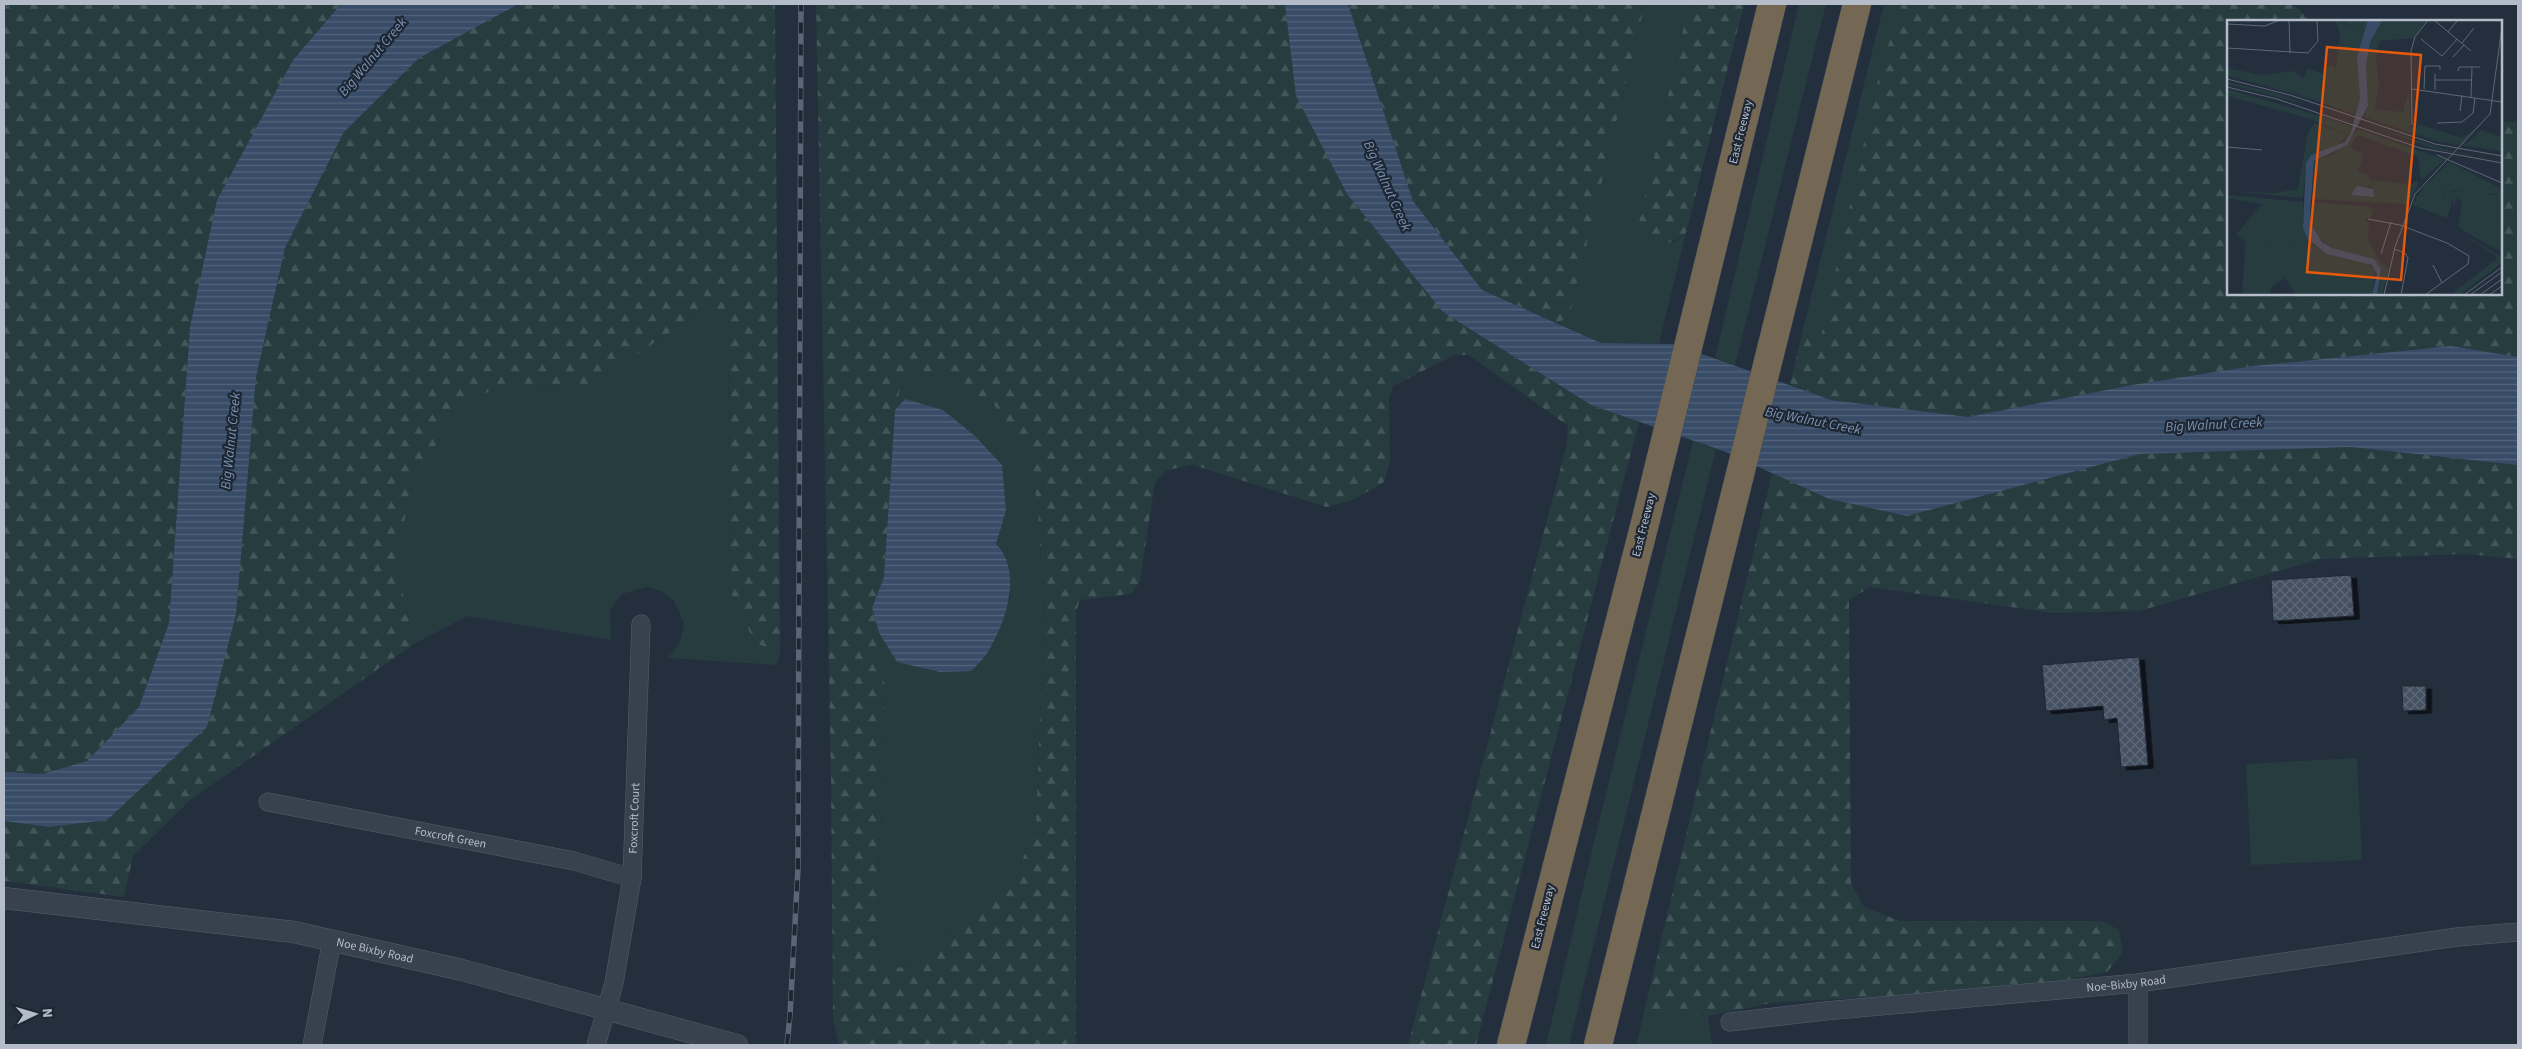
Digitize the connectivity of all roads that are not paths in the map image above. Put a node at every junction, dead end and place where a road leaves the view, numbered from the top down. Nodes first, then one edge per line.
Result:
1 (1772, 4) edge
2 (1857, 4) edge
3 (641, 624) dead end
4 (268, 802) dead end
5 (632, 878) junction
6 (4, 898) edge
7 (2518, 932) edge
8 (332, 940) junction
9 (2138, 983) junction
10 (606, 1009) junction
11 (1730, 1022) dead end
12 (312, 1045) edge
13 (596, 1045) edge
14 (737, 1045) edge
15 (1511, 1045) edge
16 (1598, 1045) edge
17 (2138, 1045) edge

1 - 15 highway, East Freeway
2 - 16 highway
3 - 5 street, Foxcroft Court
4 - 5 street, Foxcroft Green
5 - 10 street, Foxcroft Court
6 - 8 street, Noe Bixby Road
7 - 9 street, Noe-Bixby Road
8 - 10 street, Noe Bixby Road
8 - 12 street
9 - 11 street, Noe-Bixby Road
9 - 17 street
10 - 13 street, Foxcroft Court
10 - 14 street, Noe Bixby Road

